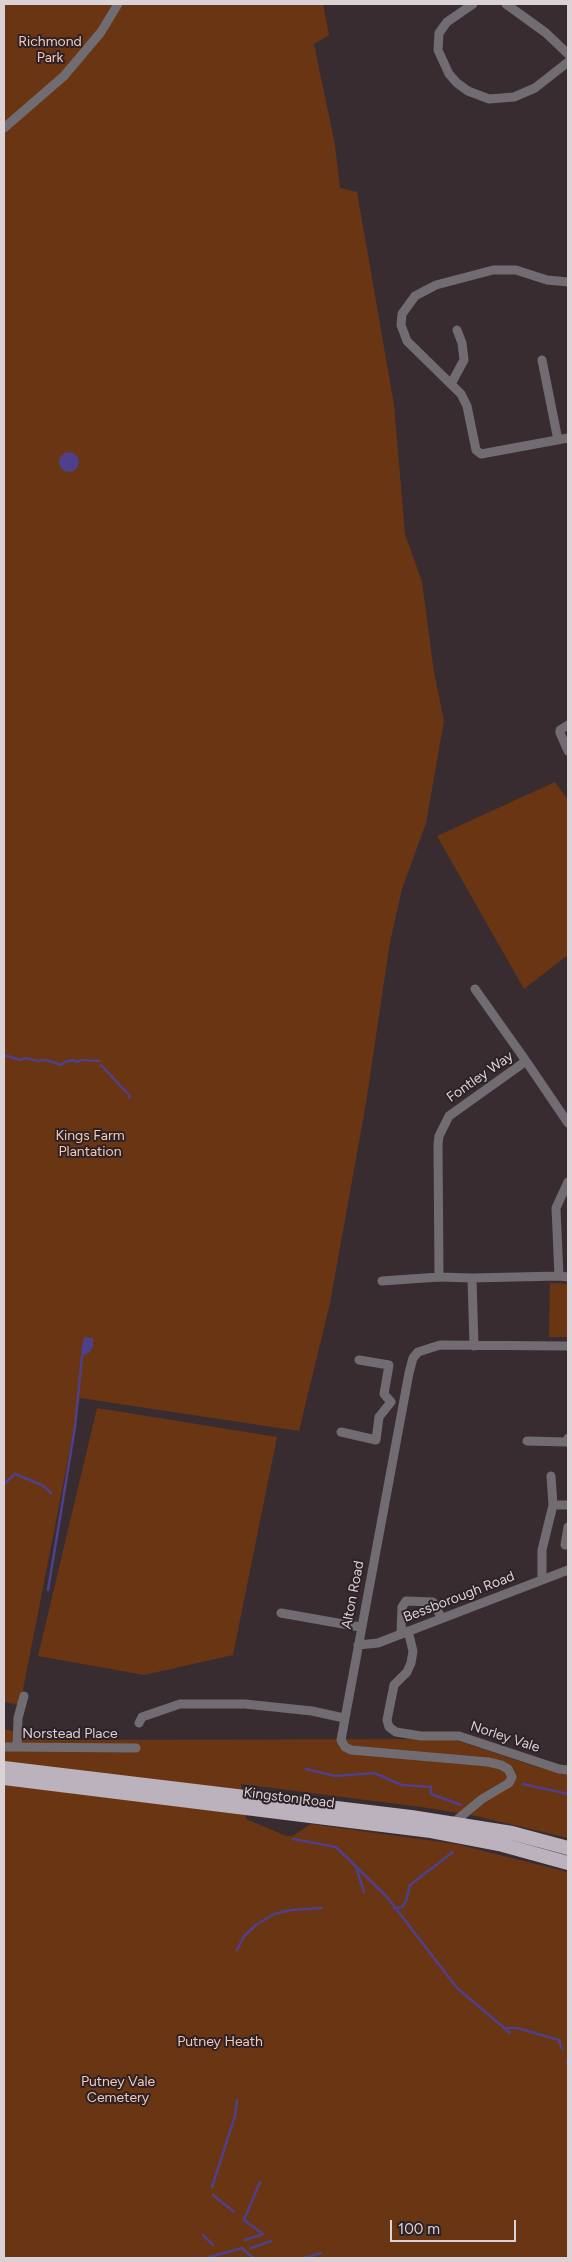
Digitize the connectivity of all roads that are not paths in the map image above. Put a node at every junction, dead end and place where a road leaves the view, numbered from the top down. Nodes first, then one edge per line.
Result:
1 (118, 4) edge
2 (473, 4) edge
3 (506, 4) edge
4 (568, 54) edge
5 (568, 62) edge
6 (4, 128) edge
7 (568, 282) edge
8 (457, 330) dead end
9 (542, 360) dead end
10 (451, 384) junction
11 (568, 438) edge
12 (558, 440) junction
13 (568, 726) edge
14 (568, 751) edge
15 (475, 989) dead end
16 (526, 1061) junction
17 (568, 1124) edge
18 (568, 1182) edge
19 (439, 1277) junction
20 (564, 1277) edge
21 (472, 1278) junction
22 (382, 1281) dead end
23 (474, 1346) junction
24 (568, 1346) edge
25 (359, 1360) dead end
26 (391, 1402) junction
27 (403, 1405) junction
28 (341, 1432) dead end
29 (568, 1438) edge
30 (527, 1441) dead end
31 (551, 1476) dead end
32 (552, 1505) junction
33 (568, 1505) edge
34 (568, 1527) edge
35 (565, 1545) dead end
36 (568, 1570) edge
37 (542, 1580) junction
38 (281, 1613) dead end
39 (441, 1617) junction
40 (360, 1627) junction
41 (405, 1632) junction
42 (358, 1645) junction
43 (24, 1696) dead end
44 (344, 1718) junction
45 (139, 1723) dead end
46 (4, 1747) edge
47 (17, 1747) junction
48 (136, 1748) dead end
49 (4, 1768) edge
50 (568, 1770) edge
51 (4, 1778) edge
52 (453, 1823) junction
53 (568, 1848) edge
54 (568, 1863) edge

1 - 6 street
2 - 5 street
3 - 4 street
7 - 10 street
8 - 10 street
9 - 12 street
10 - 12 street
11 - 12 street
13 - 14 street
15 - 16 street
16 - 17 street, Fontley Way
16 - 19 street, Fontley Way
18 - 20 street
19 - 21 street
19 - 22 street
20 - 21 street
21 - 23 street
23 - 24 street, Alton Road
23 - 27 street, Alton Road
25 - 26 street
26 - 27 street
26 - 28 street
27 - 40 street, Alton Road
29 - 30 street
31 - 32 street
32 - 33 street
32 - 37 street
34 - 35 street
36 - 37 street, Bessborough Road
37 - 39 street, Bessborough Road
38 - 40 street
39 - 41 street, Bessborough Road
39 - 41 street
40 - 42 street, Alton Road
41 - 42 street, Bessborough Road
41 - 50 street, Norley Vale
42 - 44 street, Alton Road
43 - 47 street
44 - 45 street
44 - 52 street, Alton Road
46 - 47 street, Norstead Place
47 - 48 street, Norstead Place
49 - 52 highway, Kingston Road
51 - 54 highway, Kingston Road
52 - 53 highway, Kingston Road

